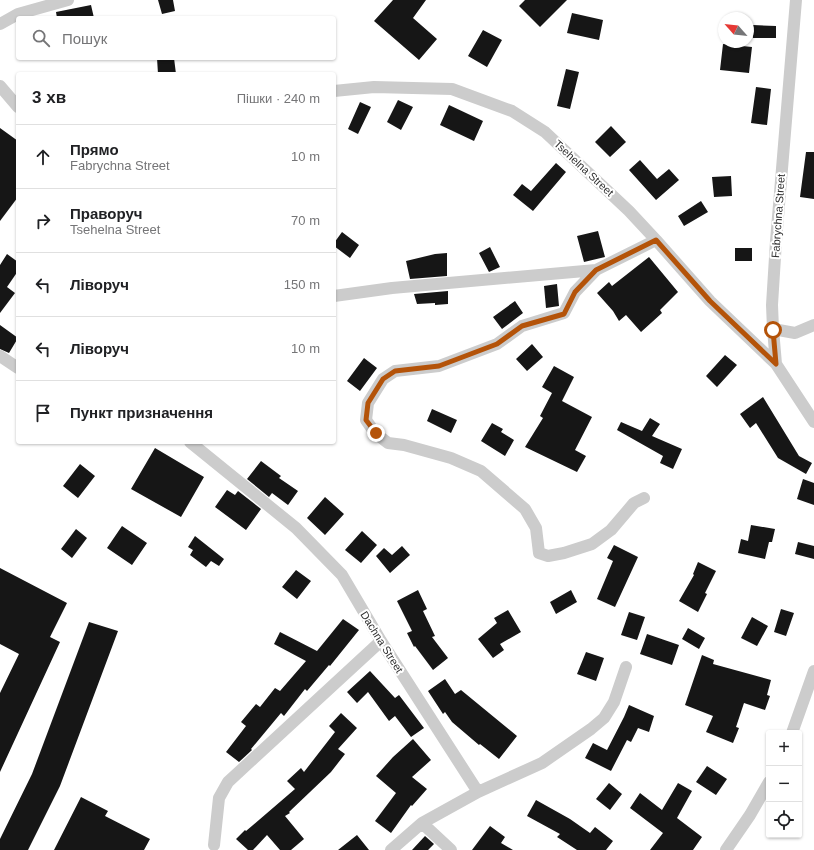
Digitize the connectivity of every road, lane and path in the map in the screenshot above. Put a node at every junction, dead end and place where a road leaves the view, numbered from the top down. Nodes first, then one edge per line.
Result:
1 (68, 0) edge
2 (796, 0) edge
3 (0, 24) edge
4 (0, 86) edge
5 (336, 91) edge
6 (16, 105) edge
7 (656, 240) junction
8 (596, 270) junction
9 (336, 296) edge
10 (814, 325) edge
11 (773, 330) junction
12 (0, 356) edge
13 (776, 364) junction
14 (16, 367) edge
15 (814, 422) edge
16 (192, 444) edge
17 (644, 498) dead end
18 (381, 642) junction
19 (626, 667) dead end
20 (814, 671) edge
21 (793, 730) edge
22 (766, 787) edge
23 (478, 792) junction
24 (422, 823) junction
25 (214, 845) dead end
26 (391, 850) edge
27 (451, 850) edge
28 (726, 850) edge

1 - 3 street
2 - 11 street, Fabrychna Street
4 - 6 street
5 - 7 street, Tsehelna Street
7 - 8 street
7 - 13 street, Tsehelna Street
8 - 9 street
8 - 17 street
10 - 11 street
11 - 13 street, Fabrychna Street
12 - 14 street
13 - 15 street, Fabrychna Street
16 - 18 street, Dachna Street
18 - 23 street, Dachna Street
18 - 25 street
19 - 23 street
20 - 21 street
22 - 28 street
23 - 24 street
24 - 26 street
24 - 27 street

